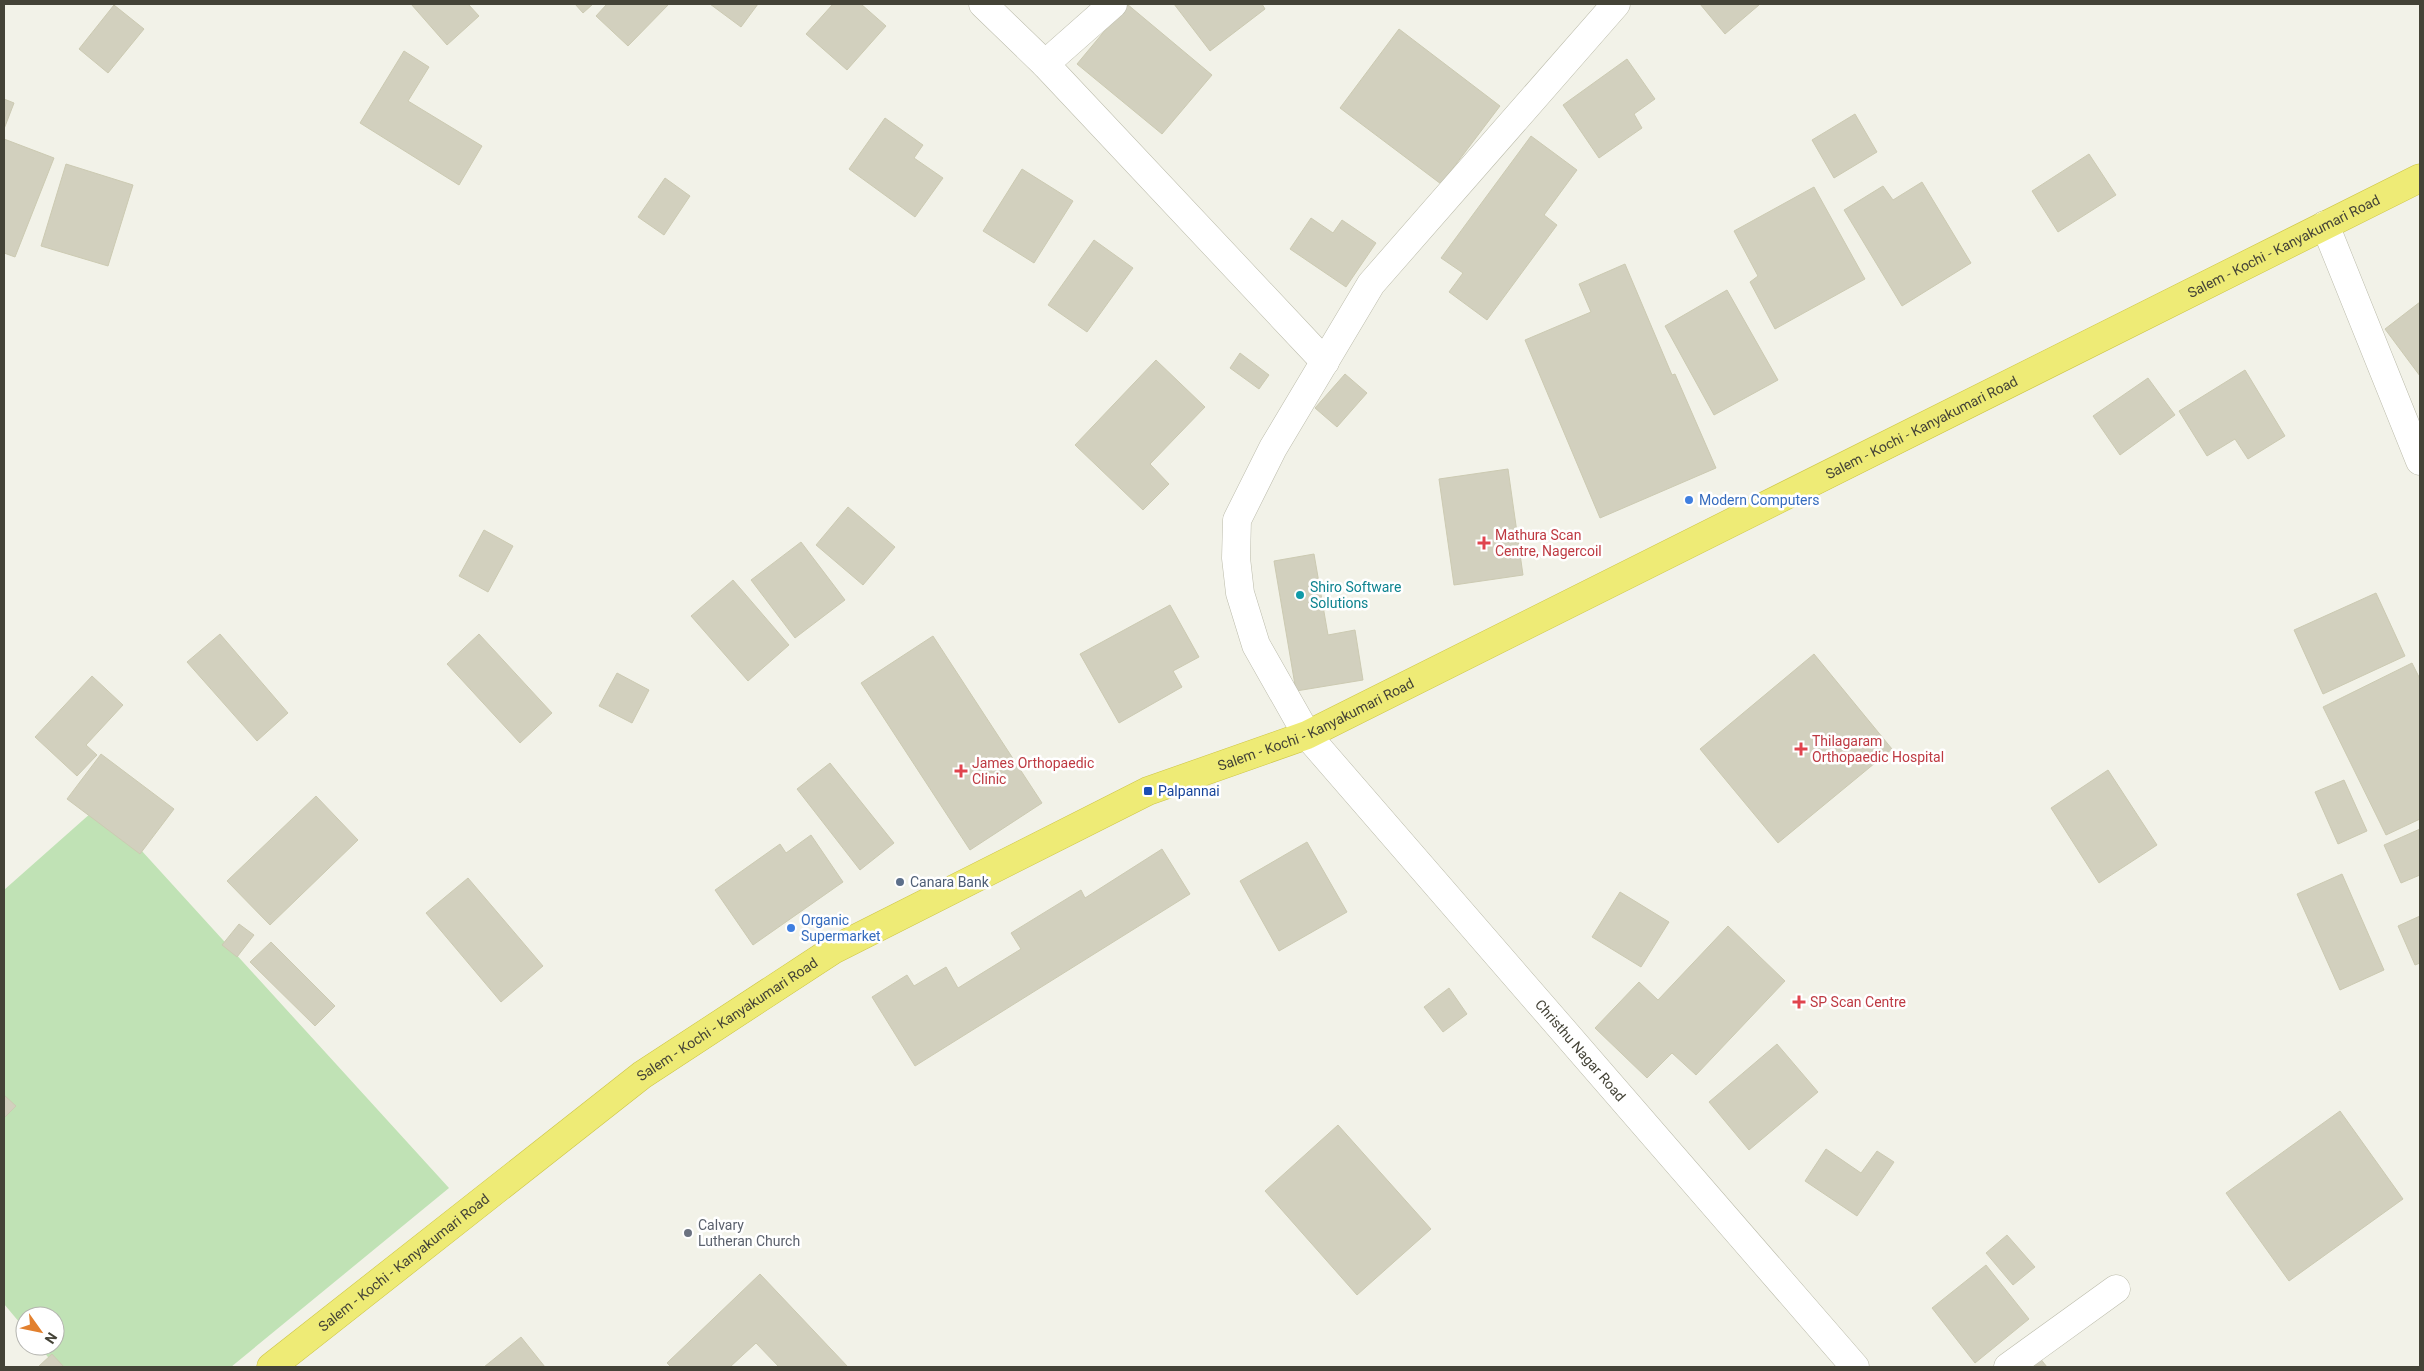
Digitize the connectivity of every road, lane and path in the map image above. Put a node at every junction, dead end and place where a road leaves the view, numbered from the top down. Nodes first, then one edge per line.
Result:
1 (983, 4) edge
2 (1113, 4) edge
3 (1616, 4) edge
4 (1045, 64) junction
5 (2420, 178) edge
6 (2325, 225) junction
7 (1325, 362) junction
8 (2420, 461) edge
9 (1307, 735) junction
10 (2116, 1289) dead end
11 (271, 1367) edge
12 (1855, 1367) edge
13 (2008, 1367) edge

1 - 4 street
2 - 4 street
3 - 7 street, Christhu Nagar Road
4 - 7 street
5 - 6 highway, Salem - Kochi - Kanyakumari Road
6 - 8 street
6 - 9 highway, Salem - Kochi - Kanyakumari Road
7 - 9 street, Christhu Nagar Road
9 - 11 highway, Salem - Kochi - Kanyakumari Road
9 - 12 street, Christhu Nagar Road
10 - 13 street

